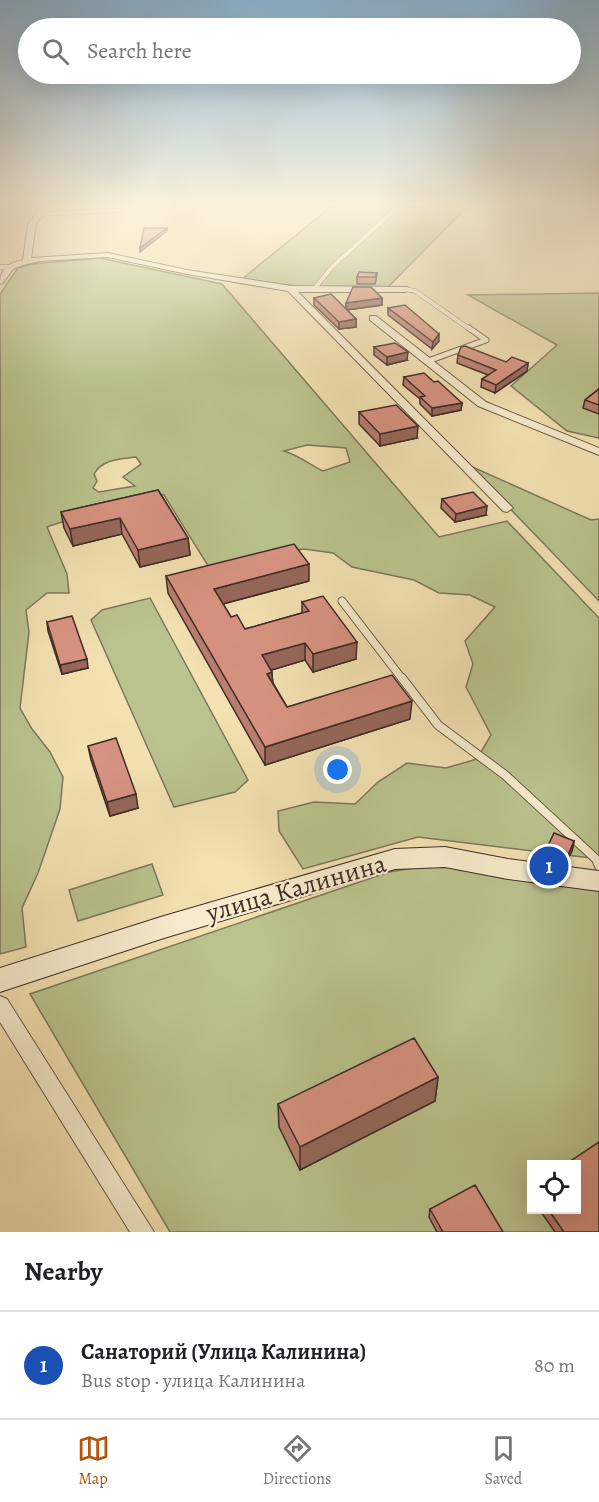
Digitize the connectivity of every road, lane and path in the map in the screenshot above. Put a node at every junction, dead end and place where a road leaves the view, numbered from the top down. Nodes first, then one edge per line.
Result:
1 (20, 263) edge
2 (147, 263) edge
3 (336, 263) edge
4 (0, 267) edge
5 (10, 267) junction
6 (0, 281) edge
7 (291, 289) junction
8 (314, 289) junction
9 (405, 289) joint
10 (373, 318) dead end
11 (428, 361) junction
12 (599, 452) edge
13 (507, 508) dead end
14 (342, 601) dead end
15 (599, 866) edge
16 (599, 881) edge
17 (0, 980) edge
18 (0, 1005) edge
19 (143, 1232) edge

1 - 5 street
2 - 7 street
3 - 8 lane
4 - 5 lane
5 - 6 street
7 - 8 street
7 - 13 street
8 - 9 street
9 - 11 lane
10 - 11 street
11 - 12 street
14 - 15 lane
16 - 17 main road, улица Калинина
18 - 19 street

